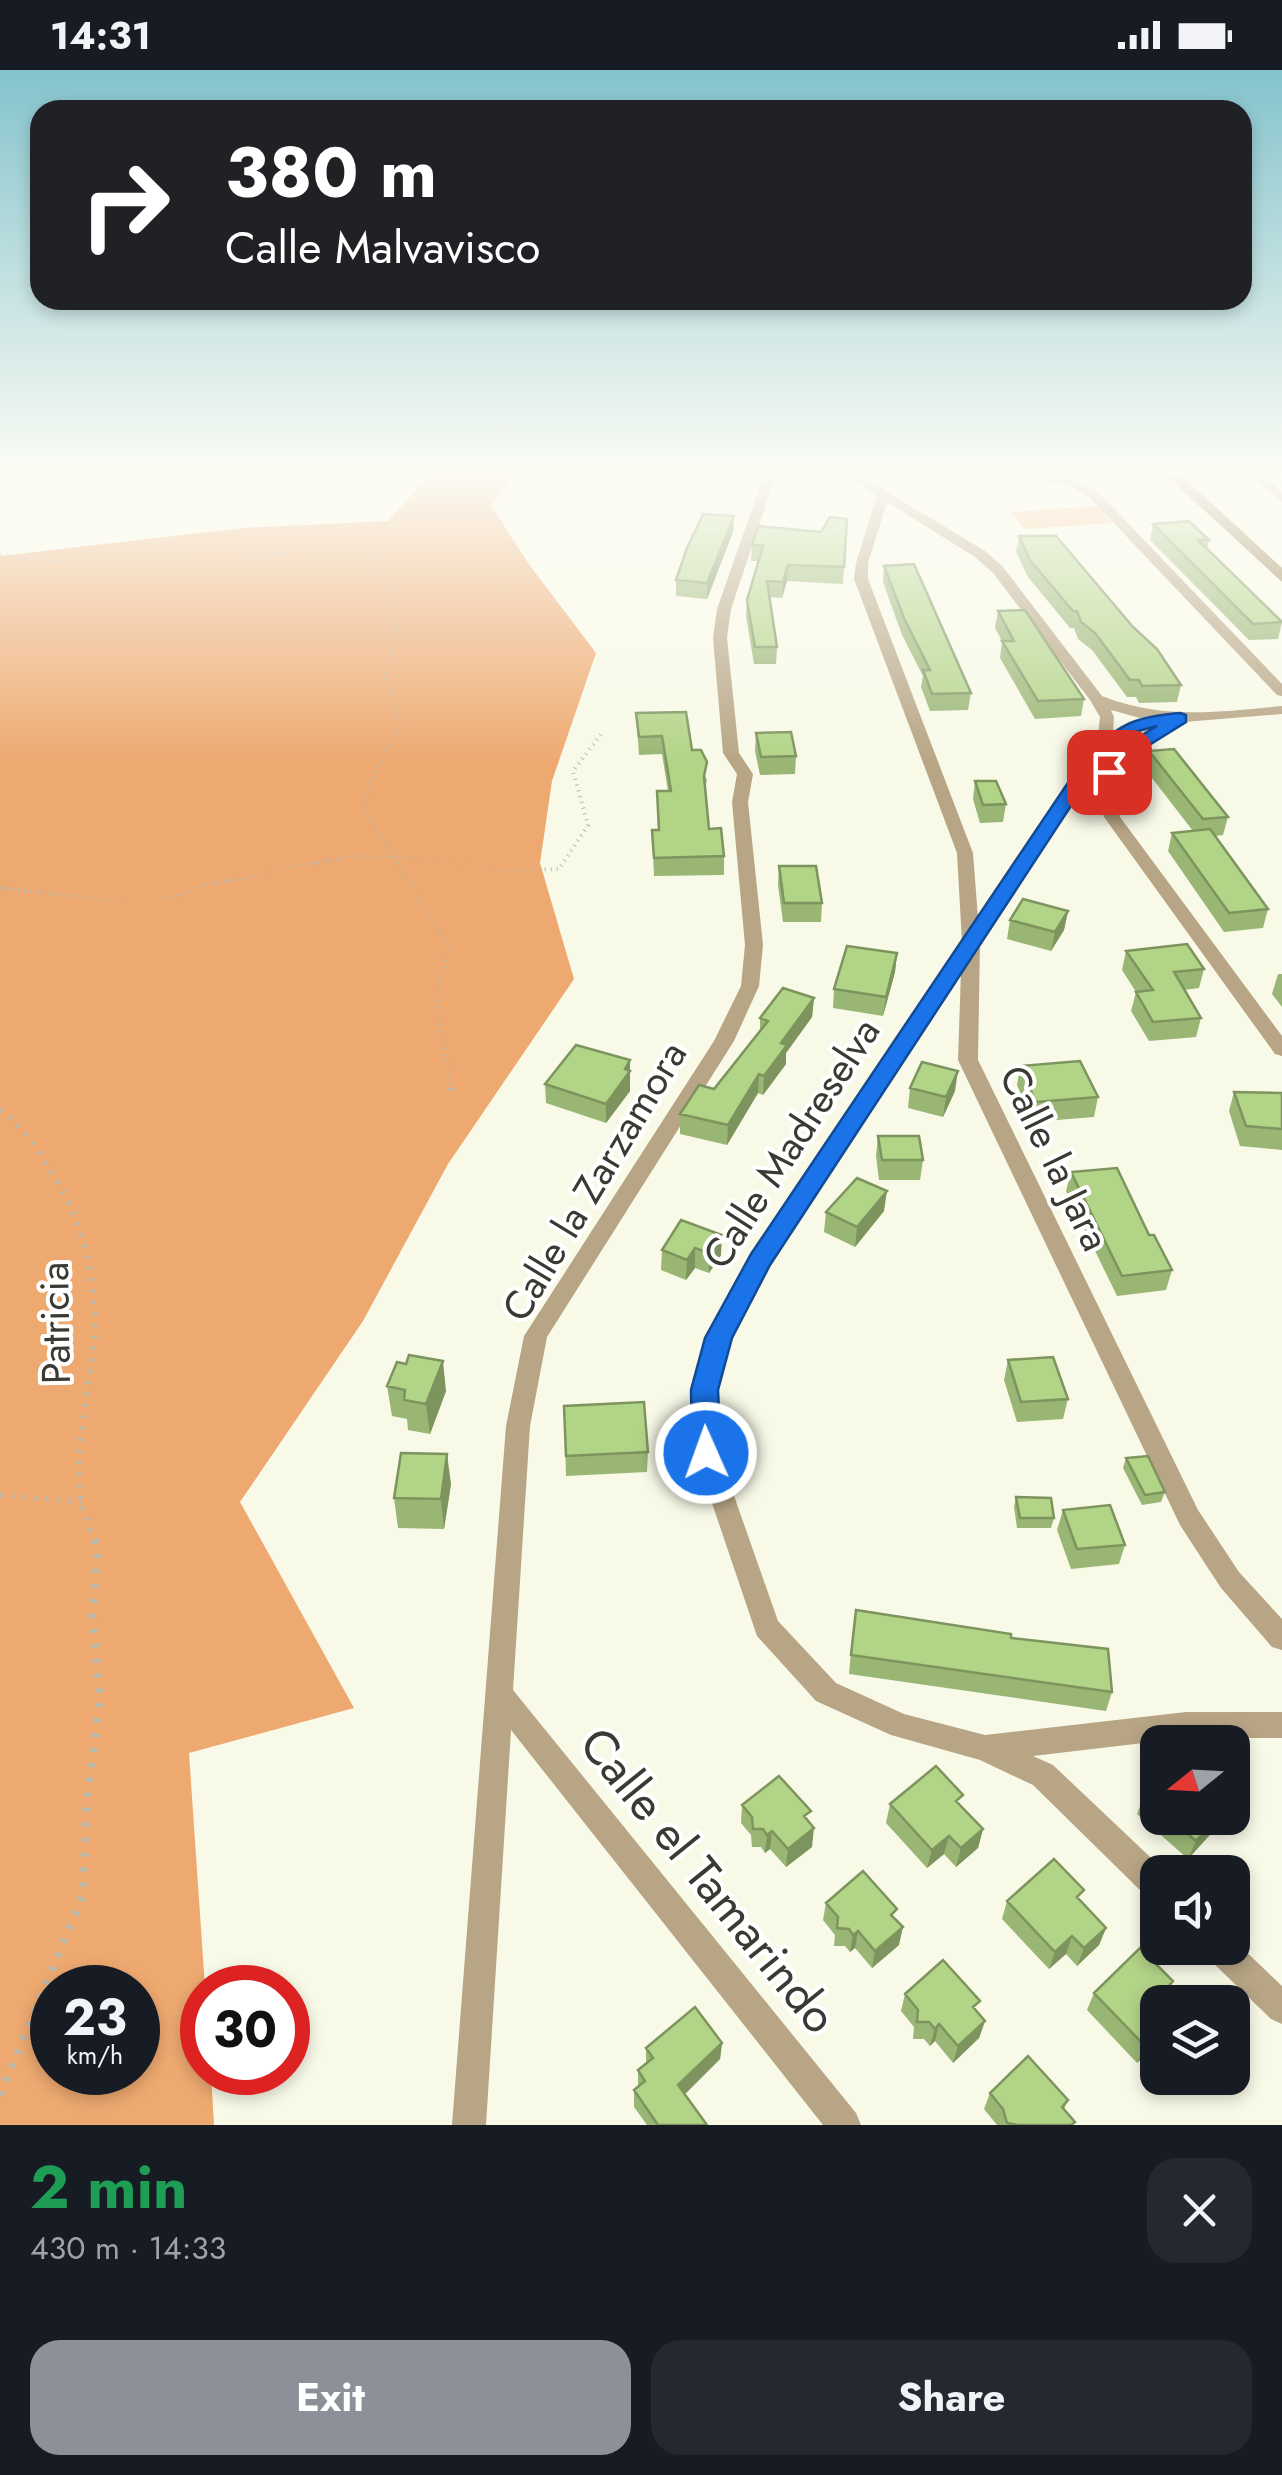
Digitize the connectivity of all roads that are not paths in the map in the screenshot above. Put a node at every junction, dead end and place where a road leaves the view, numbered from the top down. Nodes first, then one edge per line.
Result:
1 (737, 571) edge
2 (862, 571) edge
3 (999, 571) edge
4 (1165, 571) edge
5 (1282, 692) edge
6 (1097, 699) junction
7 (1282, 710) edge
8 (1180, 718) junction
9 (1105, 745) junction
10 (971, 946) junction
11 (1282, 1050) edge
12 (1282, 1638) edge
13 (500, 1695) junction
14 (1282, 1724) edge
15 (984, 1748) junction
16 (1140, 1868) edge
17 (1238, 1965) edge
18 (1282, 2008) edge
19 (468, 2125) edge
20 (844, 2125) edge

1 - 13 street, Calle la Zarzamora
2 - 10 street, Calle la Jara
3 - 6 street
4 - 5 street
6 - 8 street
6 - 9 street
7 - 8 street
8 - 9 street, Calle Madreselva
8 - 11 street
9 - 10 street, Calle Madreselva
10 - 12 street, Calle la Jara
10 - 15 street, Calle Madreselva
13 - 19 street, Calle la Zarzamora
13 - 20 street, Calle el Tamarindo
14 - 15 street
15 - 16 street, Calle Madreselva
17 - 18 street

